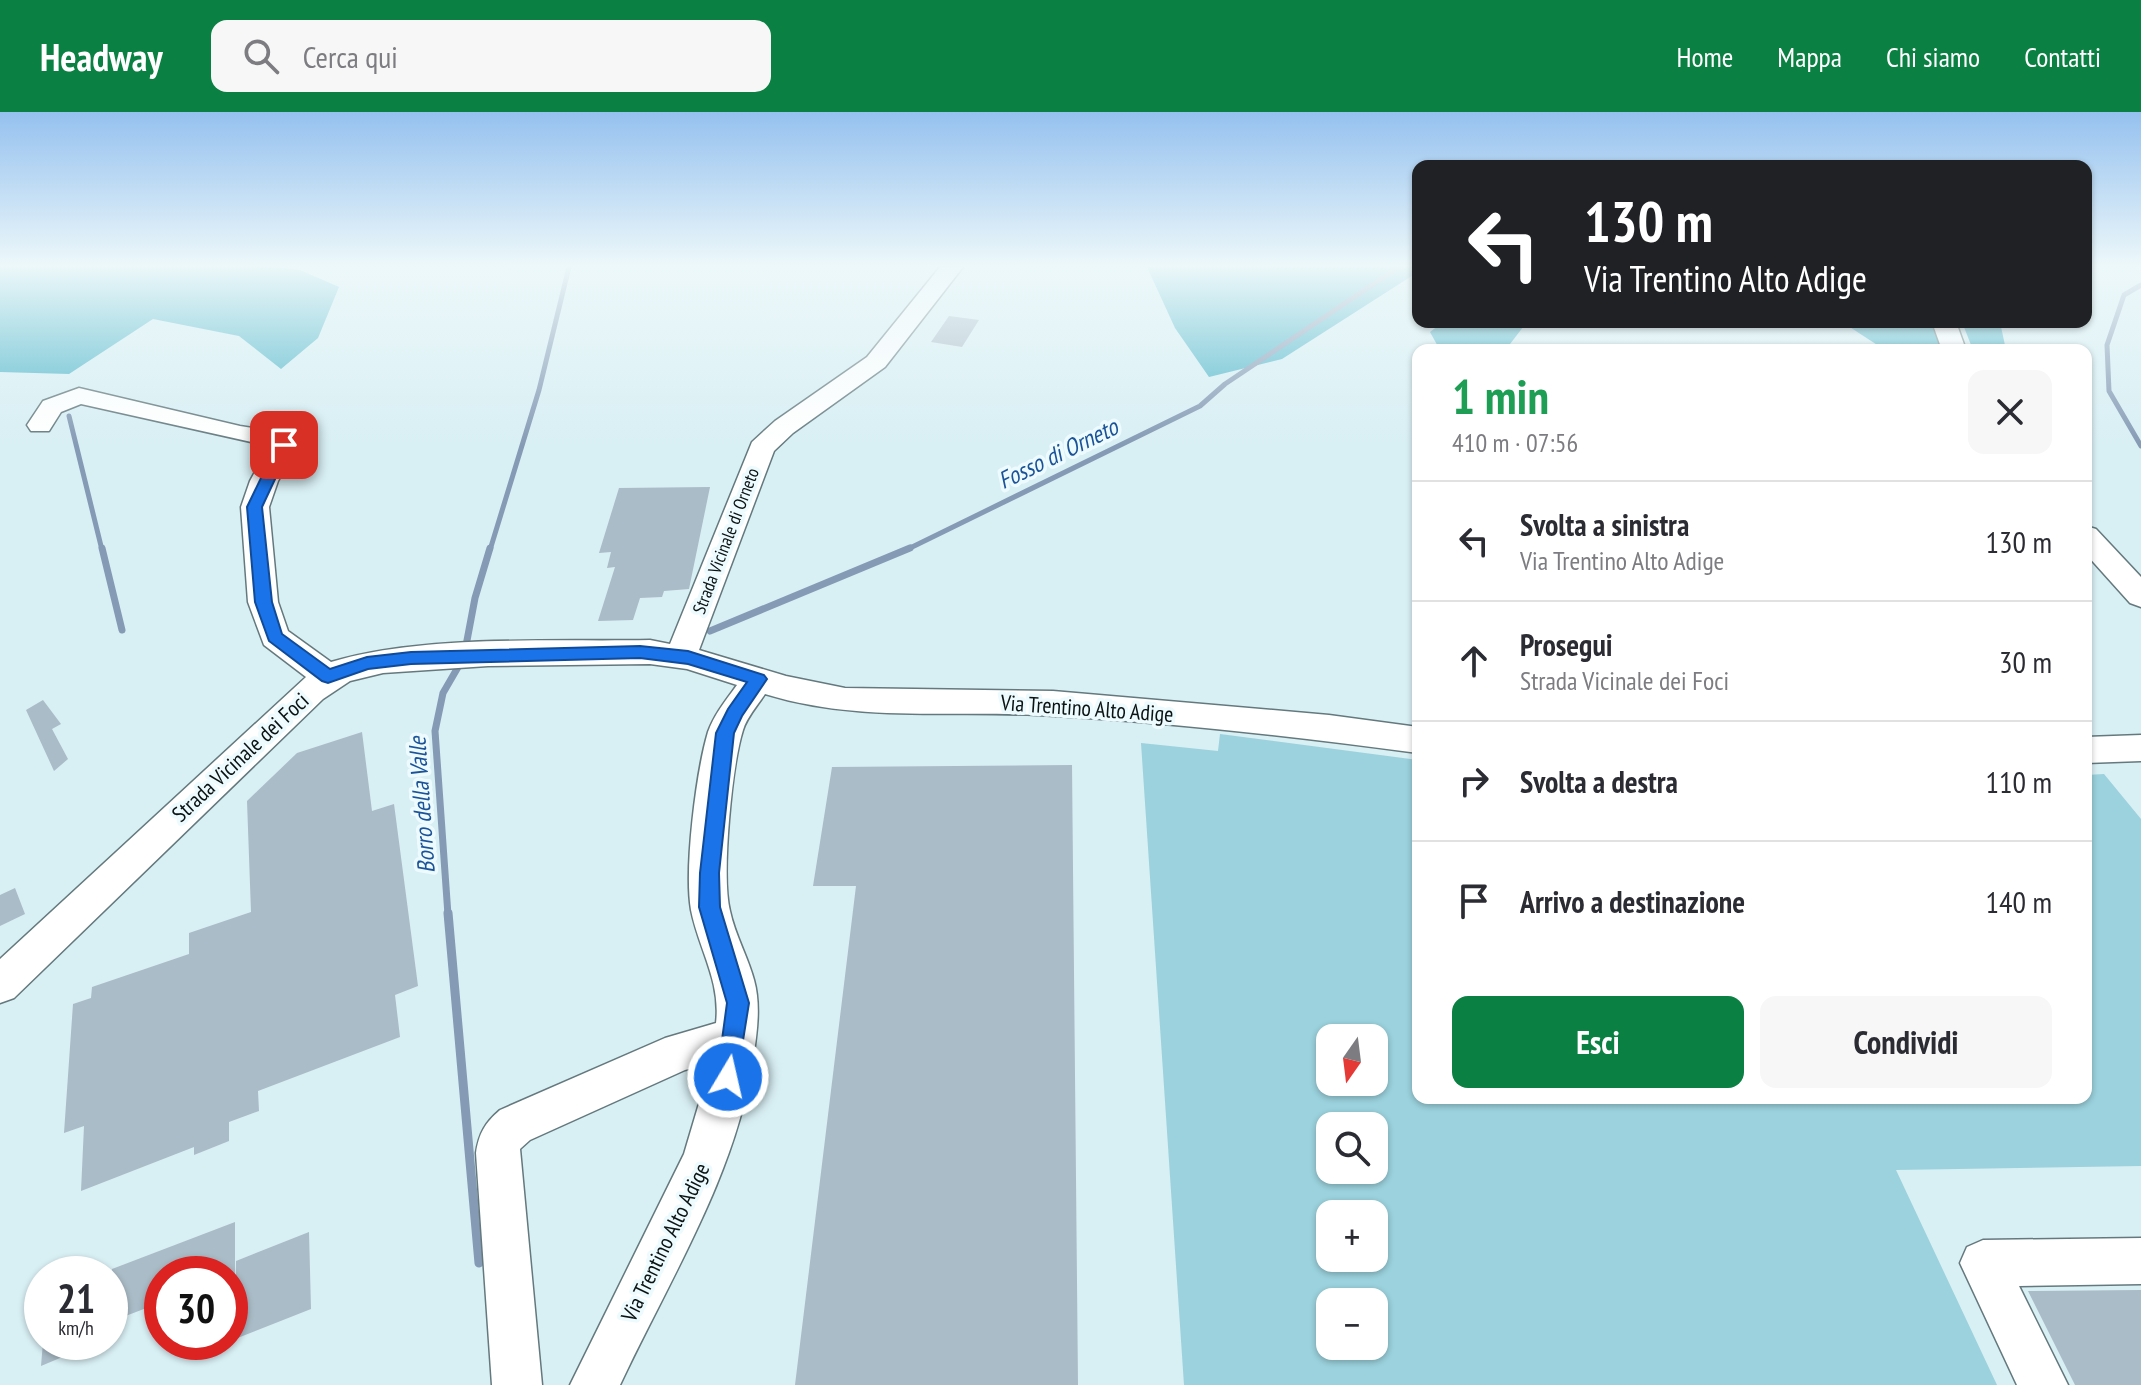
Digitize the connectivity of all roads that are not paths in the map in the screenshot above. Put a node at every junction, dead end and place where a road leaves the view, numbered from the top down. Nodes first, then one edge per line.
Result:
1 (904, 326) edge
2 (40, 425) dead end
3 (2092, 543) edge
4 (2141, 596) edge
5 (681, 656) junction
6 (328, 677) junction
7 (758, 679) junction
8 (1412, 739) edge
9 (2141, 748) edge
10 (2092, 750) edge
11 (0, 985) edge
12 (734, 1037) junction
13 (2141, 1261) edge
14 (518, 1384) edge
15 (595, 1385) edge
16 (2043, 1385) edge

1 - 5 street, Strada Vicinale di Orneto
2 - 6 street
3 - 4 street
5 - 6 street, Strada Vicinale dei Foci
5 - 7 street, Via Trentino Alto Adige
6 - 11 street, Strada Vicinale dei Foci
7 - 8 street, Via Trentino Alto Adige
7 - 12 street, Via Trentino Alto Adige
9 - 10 street
12 - 14 street
12 - 15 street, Via Trentino Alto Adige
13 - 16 street

